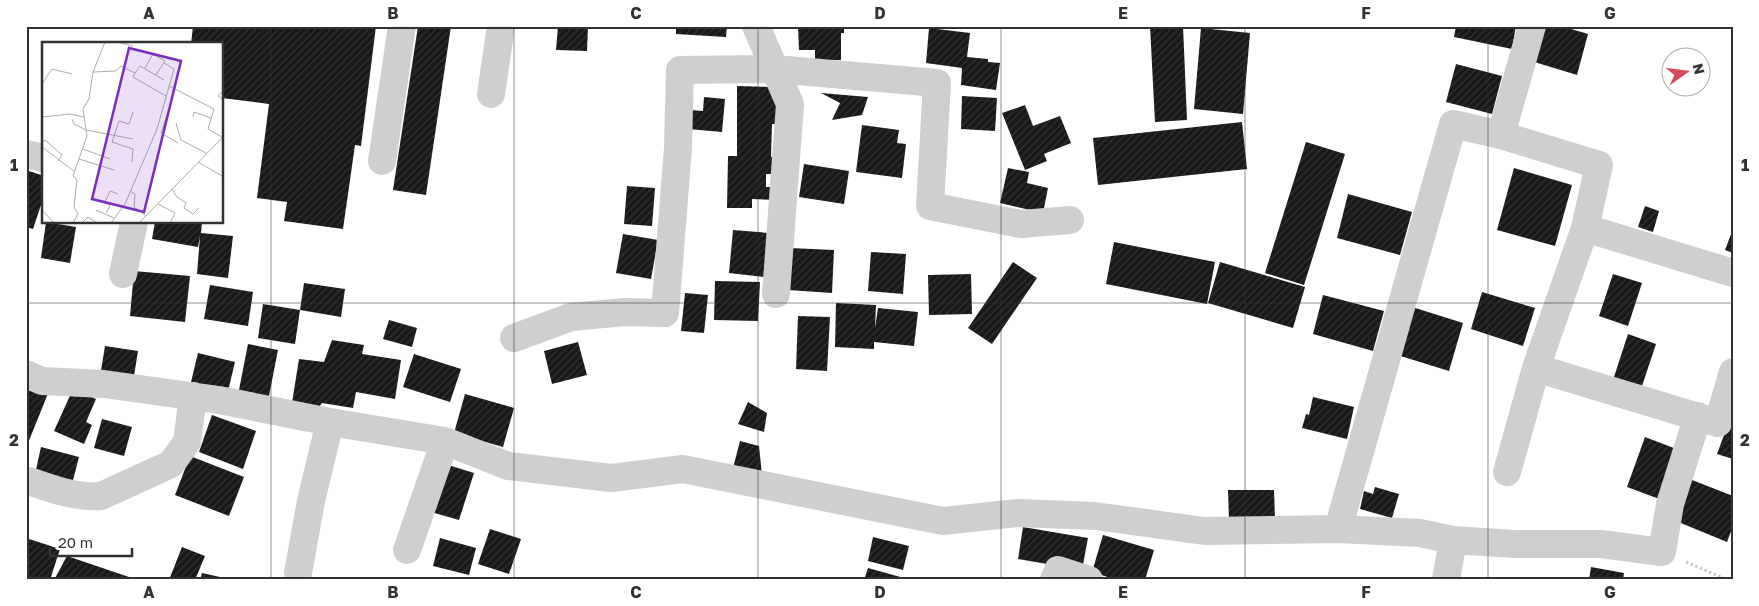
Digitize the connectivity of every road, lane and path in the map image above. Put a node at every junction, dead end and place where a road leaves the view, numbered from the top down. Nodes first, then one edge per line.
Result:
1 (402, 26) edge
2 (501, 26) edge
3 (756, 26) edge
4 (1532, 26) edge
5 (775, 69) junction
6 (491, 94) dead end
7 (1500, 135) junction
8 (26, 154) edge
9 (42, 158) edge
10 (382, 161) dead end
11 (1070, 220) dead end
12 (134, 224) edge
13 (1585, 228) junction
14 (123, 274) dead end
15 (1733, 274) edge
16 (776, 294) dead end
17 (514, 338) dead end
18 (1536, 368) junction
19 (1733, 372) edge
20 (26, 374) edge
21 (193, 396) junction
22 (1698, 416) junction
23 (330, 422) junction
24 (445, 441) junction
25 (1508, 472) dead end
26 (26, 482) edge
27 (1338, 529) junction
28 (1453, 540) junction
29 (407, 550) dead end
30 (1662, 552) junction
31 (298, 573) dead end
32 (1054, 580) edge
33 (1089, 580) edge
34 (1446, 580) edge
35 (1728, 580) edge

1 - 10 street
2 - 6 street
3 - 5 street
4 - 7 street
5 - 11 street
5 - 16 street
5 - 17 street
7 - 13 street
7 - 27 street
8 - 9 street
12 - 14 street
13 - 15 street
13 - 18 street
18 - 22 street
18 - 25 street
19 - 22 street
20 - 21 street
21 - 23 street
21 - 26 street
22 - 30 street
23 - 24 street
23 - 31 street
24 - 27 street
24 - 29 street
27 - 28 street
28 - 30 street
28 - 34 street
30 - 35 path
32 - 33 street

